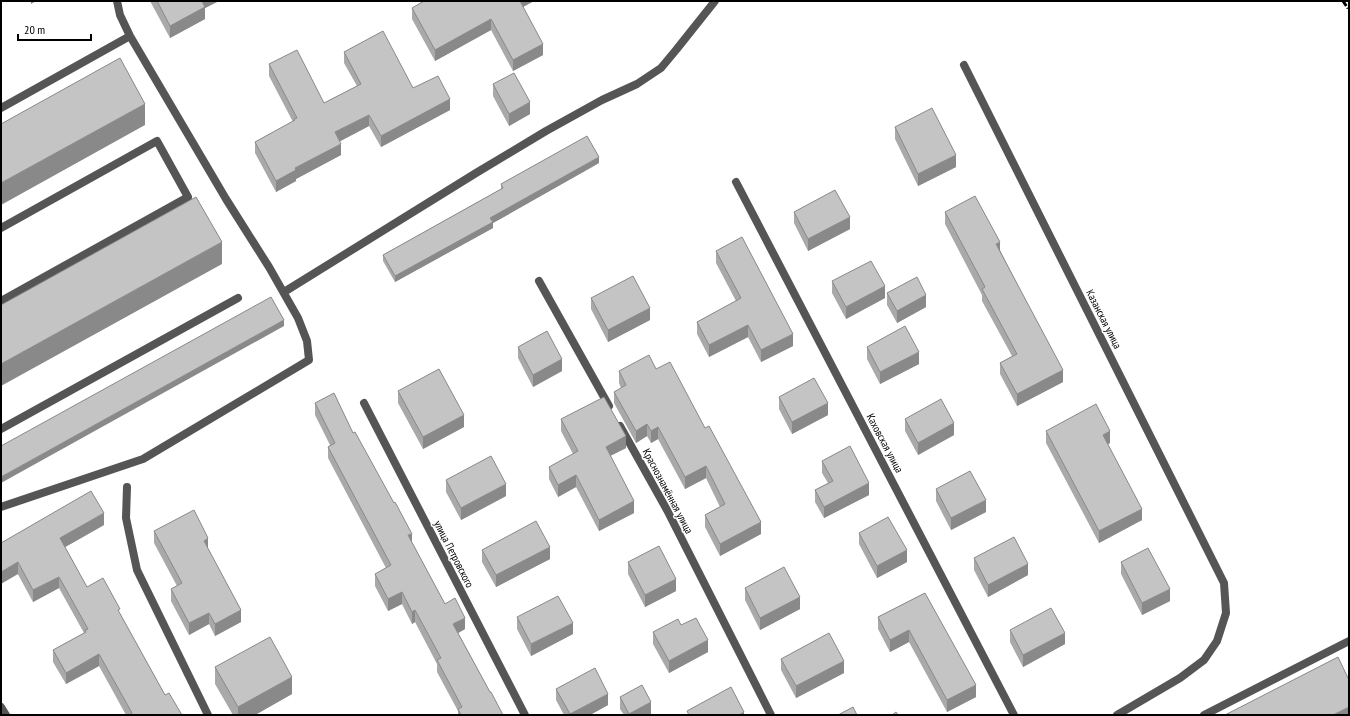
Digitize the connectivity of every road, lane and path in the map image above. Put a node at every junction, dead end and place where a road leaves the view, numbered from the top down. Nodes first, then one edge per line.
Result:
1 (117, 1) edge
2 (715, 1) edge
3 (130, 36) junction
4 (964, 65) dead end
5 (1, 108) edge
6 (736, 182) dead end
7 (1, 228) edge
8 (538, 281) dead end
9 (284, 292) junction
10 (238, 298) dead end
11 (1, 301) edge
12 (364, 403) dead end
13 (1, 429) edge
14 (127, 487) dead end
15 (1, 507) edge
16 (1349, 641) edge
17 (1, 706) edge
18 (6, 715) edge
19 (208, 715) edge
20 (525, 715) edge
21 (771, 715) edge
22 (1014, 715) edge
23 (1117, 715) edge
24 (1204, 715) edge

1 - 3 street
2 - 9 street
3 - 5 street
3 - 9 street
4 - 23 street, Казанская улица
6 - 22 street, Каховская улица
7 - 11 street
8 - 21 street, Краснознамённая улица
9 - 15 street
10 - 13 street
12 - 20 street, улица Петровского
14 - 19 street
16 - 24 street
17 - 18 street

